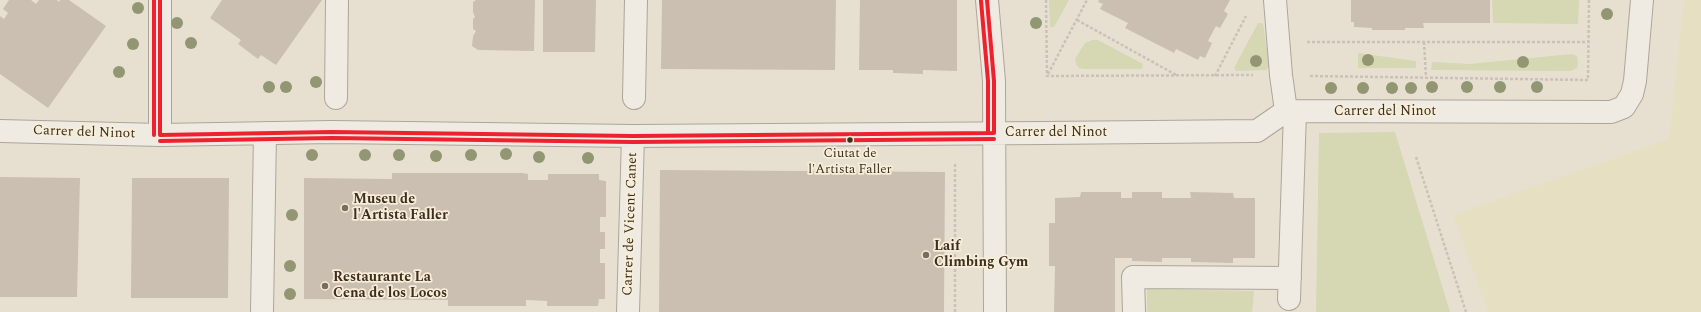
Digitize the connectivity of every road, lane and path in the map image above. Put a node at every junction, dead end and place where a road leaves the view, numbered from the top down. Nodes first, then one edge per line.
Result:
1 (160, 0) edge
2 (337, 0) edge
3 (636, 0) edge
4 (986, 0) edge
5 (1046, 0) edge
6 (1087, 0) edge
7 (1275, 0) edge
8 (1589, 0) edge
9 (1642, 0) edge
10 (1248, 14) dead end
11 (1077, 20) junction
12 (1279, 42) junction
13 (1424, 42) junction
14 (1589, 42) junction
15 (1282, 75) junction
16 (1047, 76) junction
17 (1178, 76) junction
18 (1215, 76) junction
19 (1426, 77) junction
20 (336, 98) dead end
21 (634, 98) dead end
22 (1291, 111) junction
23 (0, 131) edge
24 (265, 133) junction
25 (994, 133) junction
26 (160, 135) junction
27 (633, 136) junction
28 (1416, 157) dead end
29 (948, 160) dead end
30 (1290, 278) junction
31 (1289, 299) dead end
32 (262, 312) edge
33 (628, 312) edge
34 (955, 312) edge
35 (995, 312) edge
36 (1134, 312) edge
37 (1466, 312) edge

1 - 26 street
2 - 20 street
3 - 21 street
4 - 25 street
5 - 16 path
6 - 11 path
7 - 12 street
8 - 14 path
9 - 22 street, Carrer del Ninot
10 - 18 path
11 - 16 path
11 - 17 path
12 - 13 path
12 - 15 street
13 - 14 path
13 - 19 path
14 - 19 path
15 - 18 path
15 - 19 path
15 - 22 street
16 - 17 path
17 - 18 path
22 - 25 street, Carrer del Ninot
22 - 30 street
23 - 26 street, Carrer del Ninot
24 - 26 street, Carrer del Ninot
24 - 27 street, Carrer del Ninot
24 - 32 street
25 - 27 street, Carrer del Ninot
25 - 35 street
27 - 33 street, Carrer de Vicent Canet
28 - 37 path
29 - 34 path
30 - 31 street
30 - 36 street

